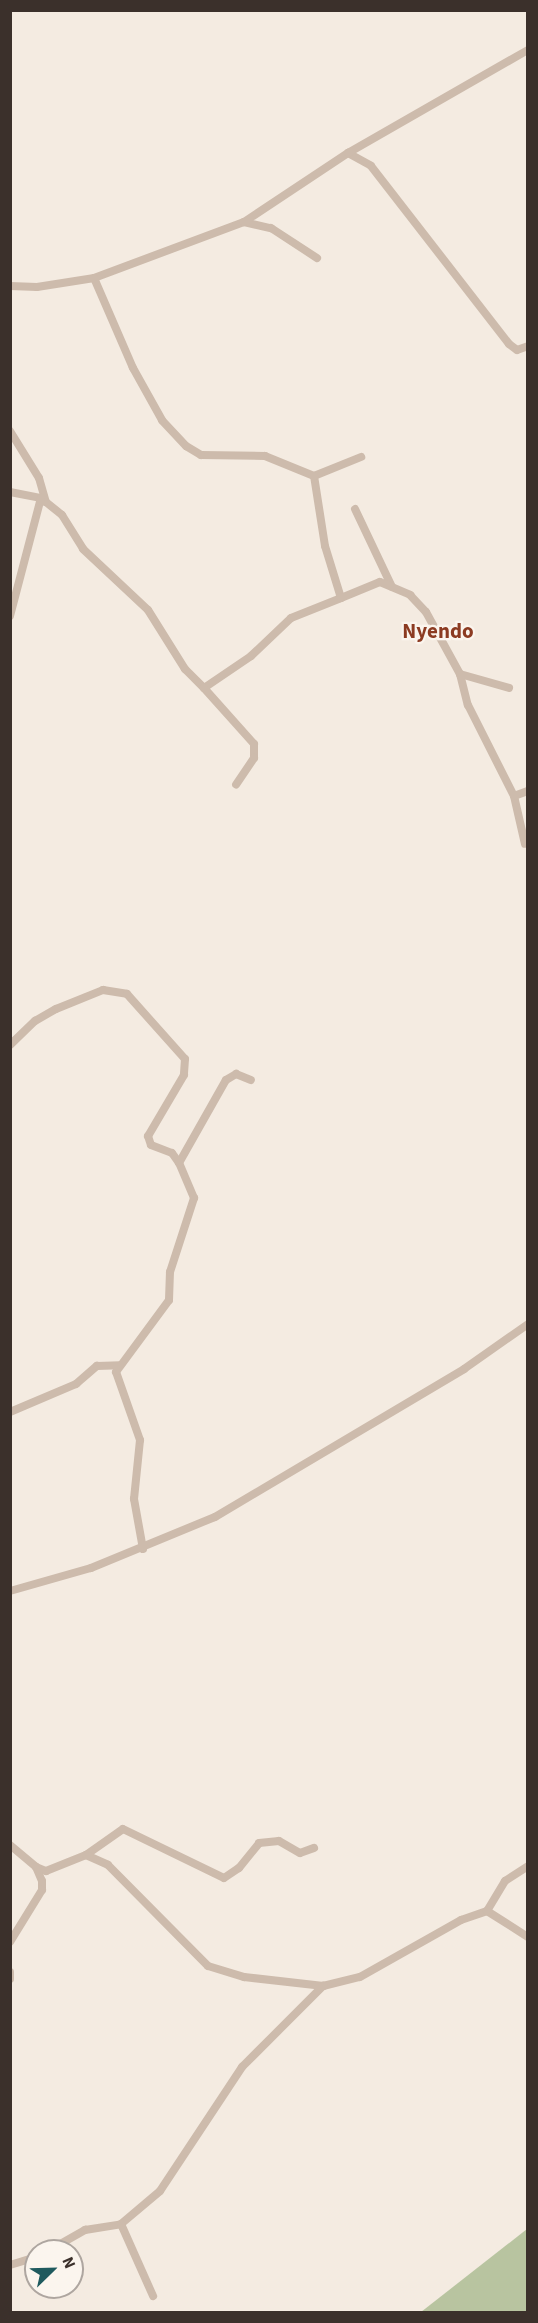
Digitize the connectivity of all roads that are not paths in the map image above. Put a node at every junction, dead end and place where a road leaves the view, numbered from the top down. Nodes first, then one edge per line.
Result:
1 (528, 50) edge
2 (348, 153) junction
3 (244, 222) junction
4 (317, 258) dead end
5 (94, 278) junction
6 (10, 286) edge
7 (528, 346) edge
8 (10, 431) edge
9 (361, 457) dead end
10 (314, 476) junction
11 (10, 492) edge
12 (43, 500) junction
13 (355, 509) dead end
14 (392, 587) junction
15 (341, 598) junction
16 (10, 616) edge
17 (460, 674) junction
18 (204, 688) junction
19 (509, 688) dead end
20 (236, 785) dead end
21 (528, 791) edge
22 (514, 796) junction
23 (525, 844) dead end
24 (10, 1045) edge
25 (251, 1080) dead end
26 (179, 1163) junction
27 (528, 1324) edge
28 (120, 1365) junction
29 (10, 1412) edge
30 (143, 1549) junction
31 (10, 1592) edge
32 (10, 1845) edge
33 (315, 1848) dead end
34 (86, 1855) junction
35 (528, 1866) edge
36 (36, 1868) junction
37 (487, 1911) junction
38 (528, 1937) edge
39 (10, 1942) edge
40 (10, 1972) edge
41 (10, 1979) edge
42 (323, 1986) junction
43 (121, 2224) junction
44 (69, 2239) edge
45 (153, 2296) dead end

1 - 2 street
2 - 3 street
2 - 7 street
3 - 4 street
3 - 5 street
5 - 6 street
5 - 10 street
8 - 12 street
9 - 10 street
10 - 15 street
11 - 12 street
12 - 16 street
12 - 18 street
13 - 14 street
14 - 15 street
14 - 17 street
15 - 18 street
17 - 19 street
17 - 22 street
18 - 20 street
21 - 22 street
22 - 23 street
24 - 26 street
25 - 26 street
26 - 28 street
27 - 30 street
28 - 29 street
28 - 30 street
30 - 31 street
32 - 36 street
33 - 34 street
34 - 36 street
34 - 42 street
35 - 37 street
36 - 39 street
37 - 38 street
37 - 42 street
40 - 41 street
42 - 43 street
43 - 44 street
43 - 45 street

